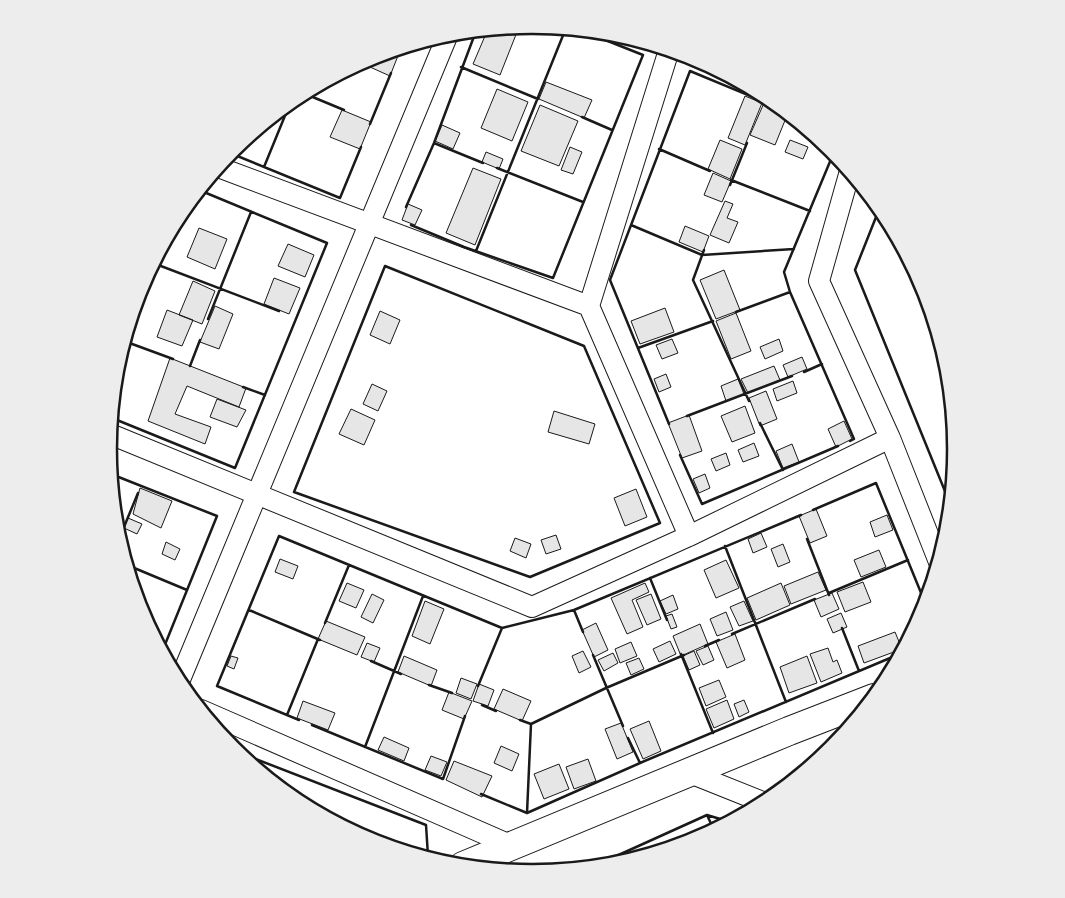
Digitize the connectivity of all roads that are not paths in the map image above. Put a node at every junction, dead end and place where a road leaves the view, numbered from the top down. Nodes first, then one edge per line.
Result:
1 (444, 44) edge
2 (667, 56) edge
3 (225, 170) edge
4 (848, 179) edge
5 (369, 224) junction
6 (589, 306) junction
7 (117, 437) edge
8 (890, 438) junction
9 (257, 494) junction
10 (689, 536) junction
11 (935, 552) edge
12 (183, 673) edge
13 (861, 703) edge
14 (214, 716) edge
15 (690, 773) junction
16 (755, 799) edge
17 (510, 845) junction
18 (475, 861) edge

1 - 5 street
2 - 6 street
3 - 5 street
4 - 8 street
5 - 6 street
5 - 9 street
6 - 10 street
7 - 9 street
8 - 10 street
8 - 11 street
9 - 10 street
9 - 12 street
13 - 15 main road
14 - 17 street
15 - 16 street
15 - 17 main road
17 - 18 main road

